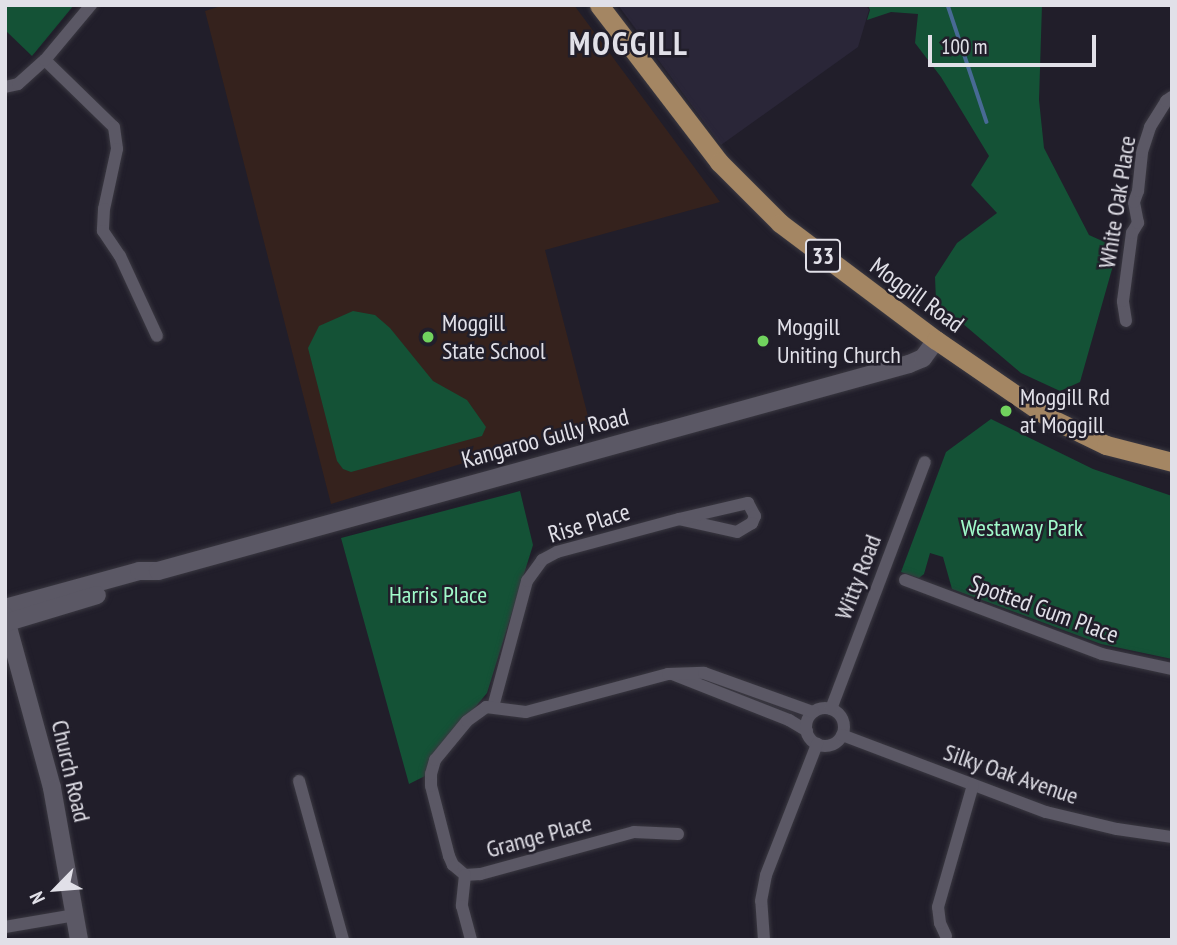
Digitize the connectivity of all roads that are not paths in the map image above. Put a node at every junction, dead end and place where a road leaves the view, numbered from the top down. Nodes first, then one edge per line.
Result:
1 (91, 5) edge
2 (599, 5) edge
3 (45, 60) junction
4 (5, 87) edge
5 (1172, 97) edge
6 (1126, 321) dead end
7 (157, 336) dead end
8 (936, 340) junction
9 (925, 462) dead end
10 (1172, 462) edge
11 (679, 519) junction
12 (905, 580) dead end
13 (6, 617) edge
14 (1172, 669) edge
15 (672, 674) junction
16 (493, 707) junction
17 (831, 709) junction
18 (813, 712) junction
19 (807, 731) junction
20 (842, 735) junction
21 (817, 744) junction
22 (299, 781) dead end
23 (973, 785) junction
24 (678, 834) dead end
25 (1172, 837) edge
26 (465, 875) junction
27 (75, 915) junction
28 (5, 927) edge
29 (946, 936) dead end
30 (79, 940) edge
31 (343, 940) edge
32 (471, 940) edge
33 (764, 940) edge

1 - 3 street
2 - 8 main road, Moggill Road / 33
3 - 4 street
3 - 7 street
5 - 6 street, White Oak Place
8 - 10 main road, Moggill Road / 33
8 - 13 main road, Kangaroo Gully Road
9 - 17 street, Witty Road
11 - 11 street, Rise Place
11 - 16 street, Rise Place
12 - 14 street, Spotted Gum Place
13 - 27 main road, Church Road
15 - 16 street
15 - 18 street
15 - 19 street
16 - 26 street, Grange Place
17 - 18 street
17 - 20 street
18 - 19 street
19 - 21 street
20 - 21 street
20 - 23 street, Silky Oak Avenue
21 - 33 street
22 - 31 street
23 - 25 street, Silky Oak Avenue
23 - 29 street
24 - 26 street, Grange Place
26 - 32 street
27 - 28 street
27 - 30 main road, Church Road

